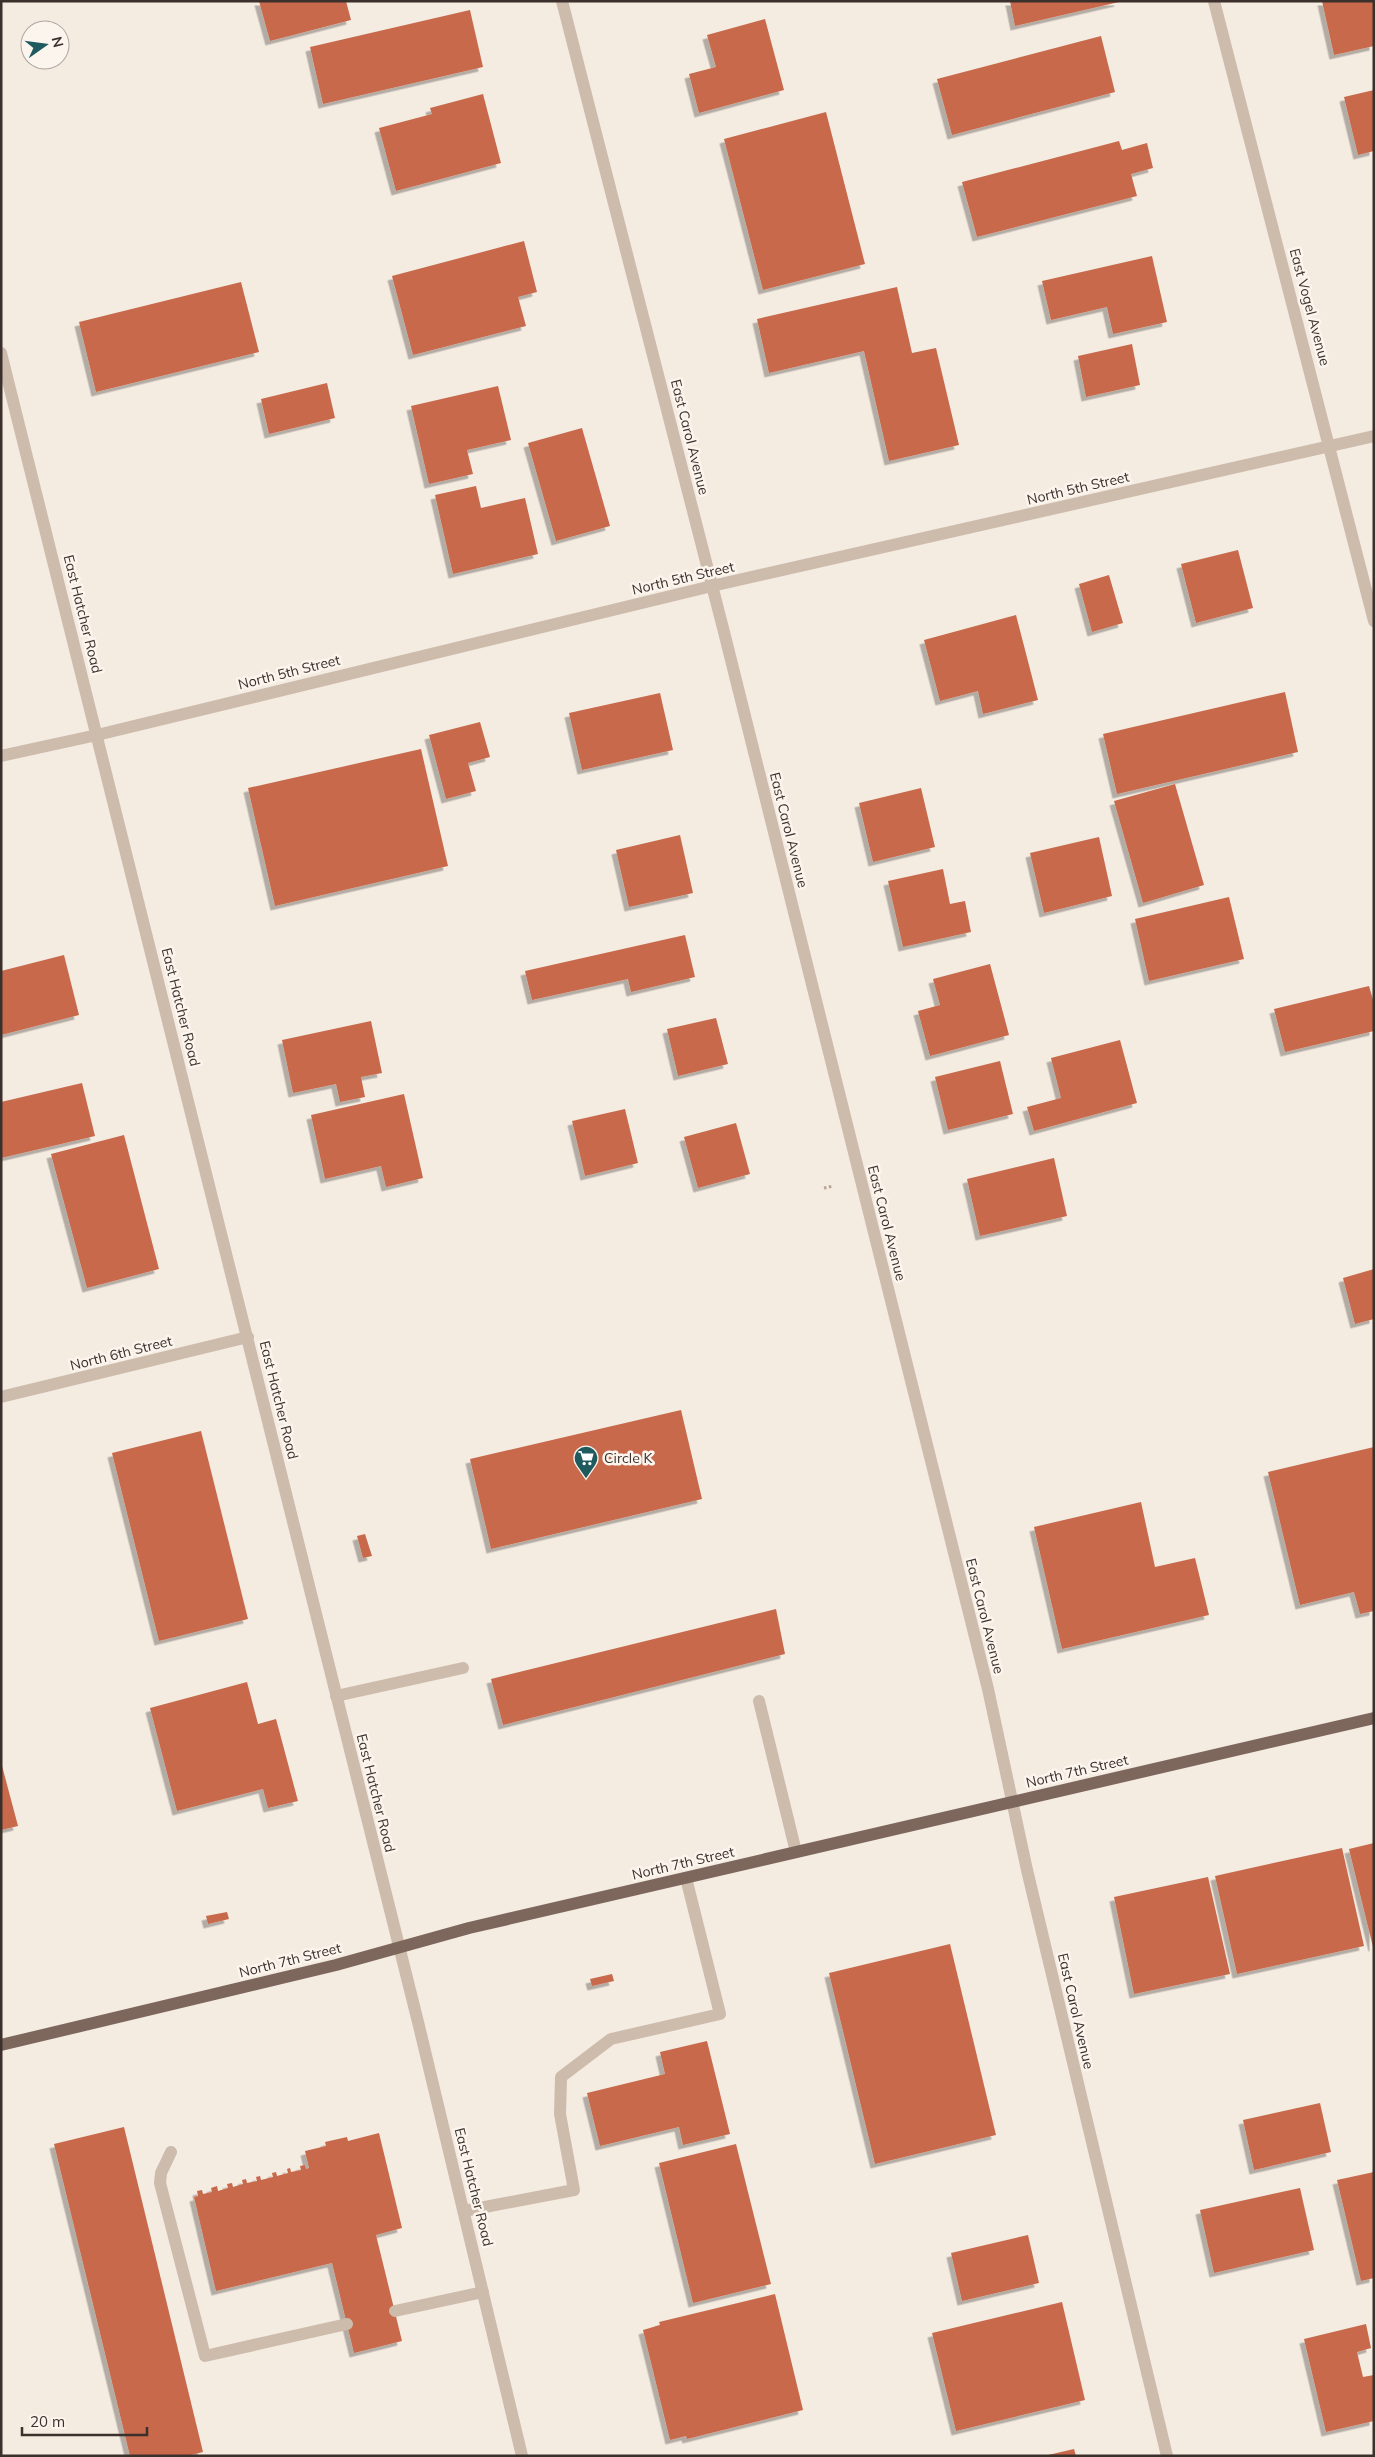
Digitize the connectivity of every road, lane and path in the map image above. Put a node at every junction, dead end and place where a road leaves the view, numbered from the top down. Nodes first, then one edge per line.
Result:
1 (562, 1) edge
2 (1214, 1) edge
3 (1, 353) edge
4 (1374, 436) edge
5 (1331, 447) junction
6 (712, 586) junction
7 (1374, 621) edge
8 (98, 735) junction
9 (1, 756) edge
10 (248, 1337) junction
11 (1, 1397) edge
12 (463, 1668) dead end
13 (336, 1696) junction
14 (759, 1701) dead end
15 (1374, 1718) edge
16 (1012, 1801) junction
17 (796, 1852) junction
18 (686, 1878) junction
19 (400, 1947) junction
20 (1, 2045) edge
21 (171, 2152) dead end
22 (464, 2210) junction
23 (483, 2292) junction
24 (395, 2311) dead end
25 (347, 2324) dead end
26 (522, 2456) edge
27 (1167, 2456) edge

1 - 6 street, East Carol Avenue
2 - 5 street, East Vogel Avenue
3 - 8 street, East Hatcher Road
4 - 5 street, North 5th Street
5 - 6 street, North 5th Street
5 - 7 street, East Vogel Avenue
6 - 8 street, North 5th Street
6 - 16 street, East Carol Avenue
8 - 9 street, North 5th Street
8 - 10 street, East Hatcher Road
10 - 11 street, North 6th Street
10 - 13 street, East Hatcher Road
12 - 13 street
13 - 19 street, East Hatcher Road
14 - 17 street
15 - 16 main road, North 7th Street
16 - 17 main road, North 7th Street
16 - 27 street, East Carol Avenue
17 - 18 main road, North 7th Street
18 - 19 main road, North 7th Street
18 - 22 street
19 - 20 main road, North 7th Street
19 - 22 street, East Hatcher Road
21 - 25 street
22 - 23 street, East Hatcher Road
23 - 24 street
23 - 26 street, East Hatcher Road

